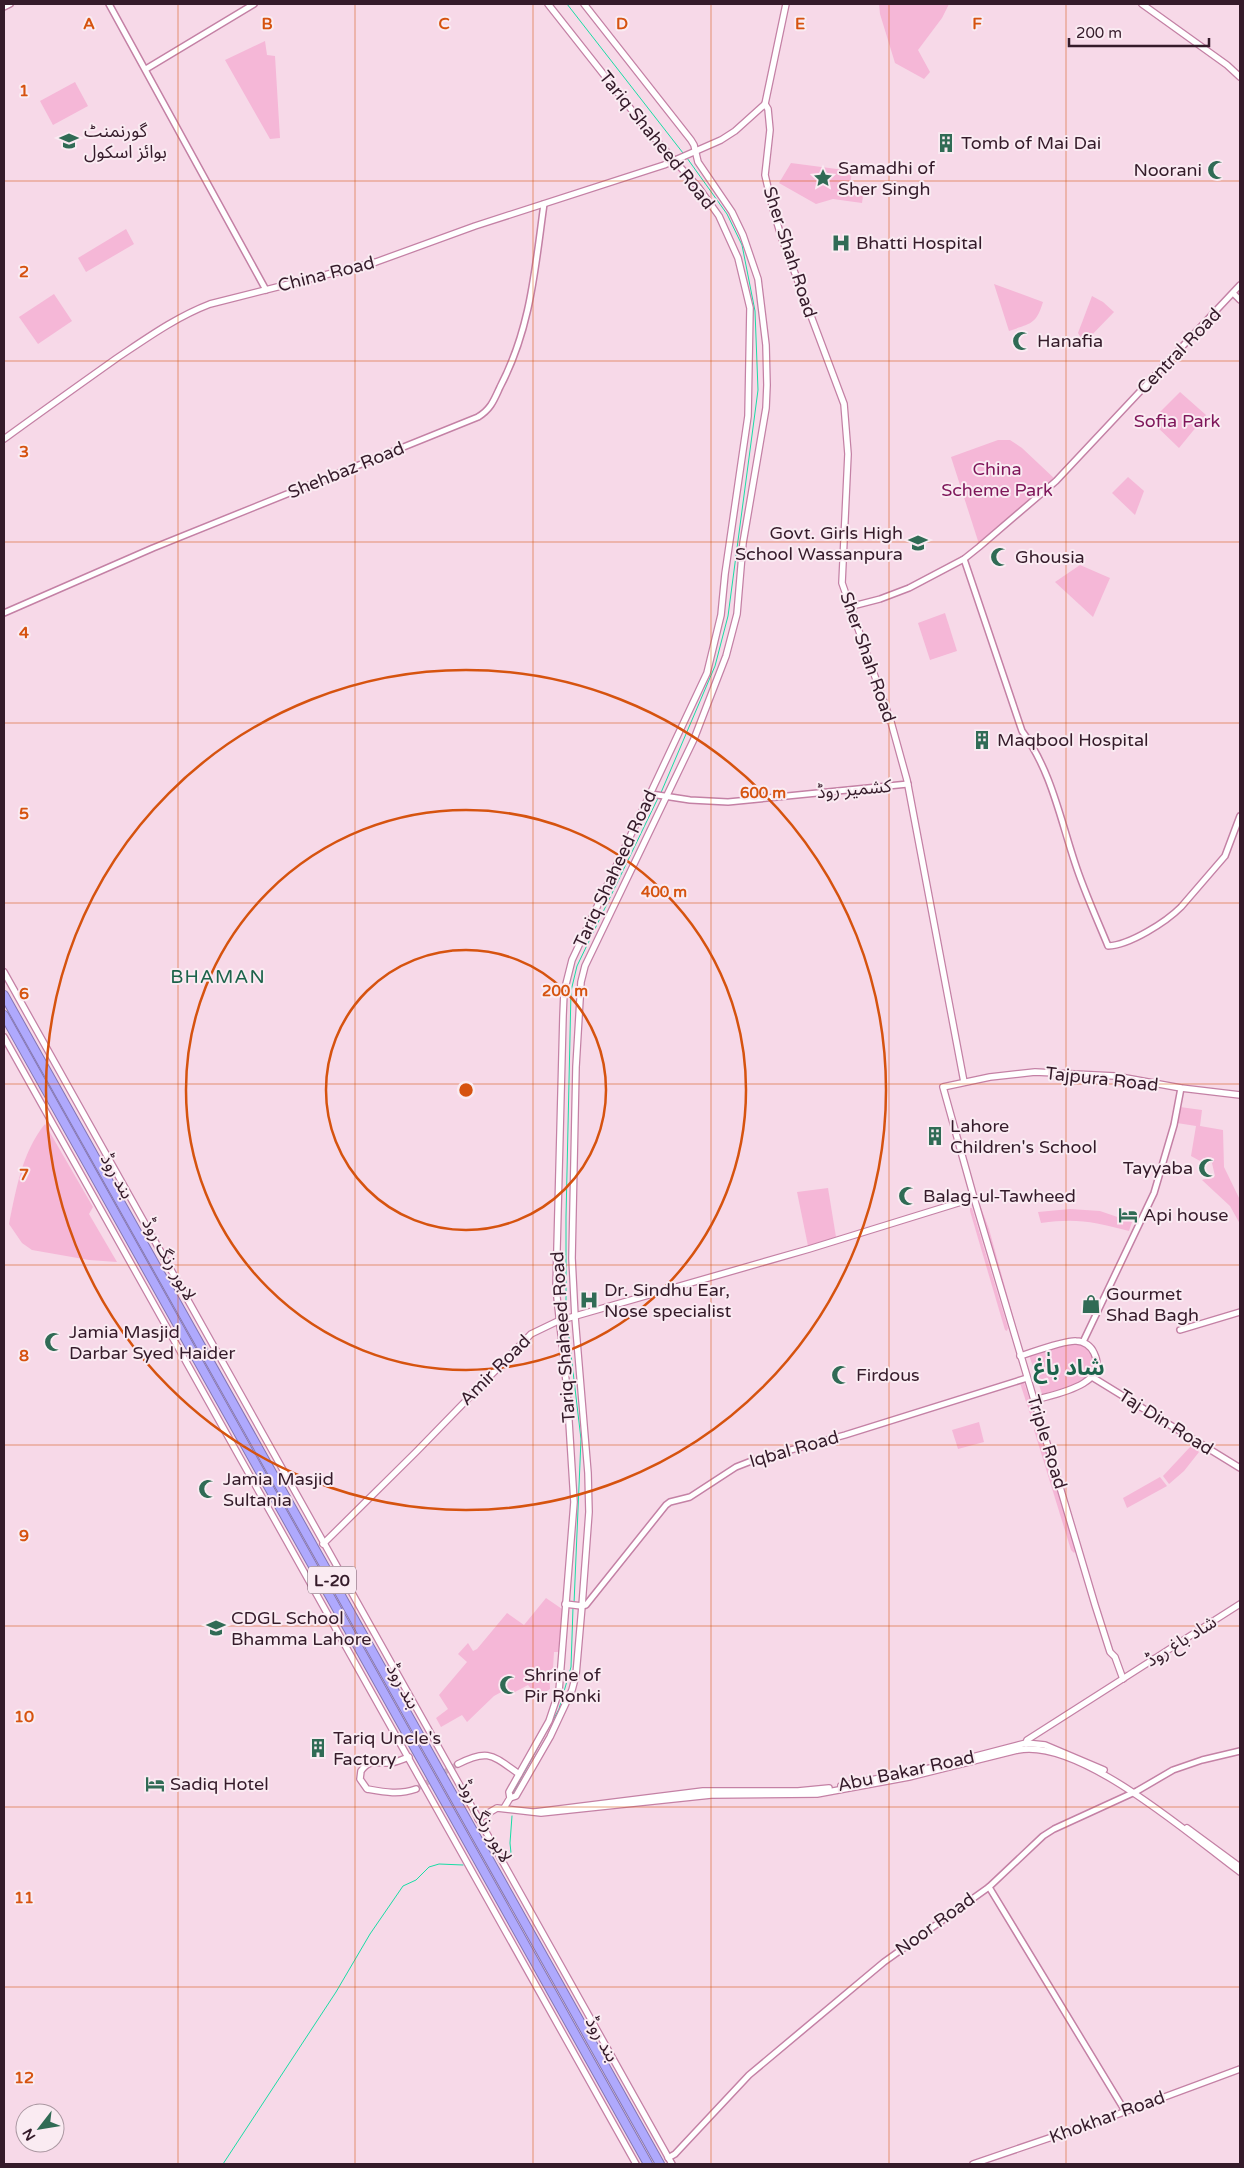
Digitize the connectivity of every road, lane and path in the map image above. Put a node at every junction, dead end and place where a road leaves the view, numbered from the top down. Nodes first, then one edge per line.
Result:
1 (10, 4) edge
2 (109, 4) edge
3 (254, 4) edge
4 (548, 4) edge
5 (584, 4) edge
6 (786, 4) edge
7 (1142, 4) edge
8 (4, 7) edge
9 (146, 69) junction
10 (1240, 77) edge
11 (764, 104) junction
12 (692, 153) junction
13 (677, 160) junction
14 (544, 204) junction
15 (1240, 285) edge
16 (266, 290) junction
17 (1234, 294) junction
18 (1240, 300) edge
19 (4, 438) edge
20 (964, 559) junction
21 (849, 607) junction
22 (4, 613) edge
23 (908, 784) junction
24 (651, 794) junction
25 (664, 797) junction
26 (1240, 816) edge
27 (4, 972) edge
28 (4, 996) edge
29 (4, 1015) edge
30 (4, 1037) edge
31 (964, 1082) junction
32 (943, 1087) joint
33 (1181, 1088) junction
34 (1240, 1095) edge
35 (974, 1198) junction
36 (1240, 1312) edge
37 (574, 1317) junction
38 (560, 1321) junction
39 (1180, 1330) dead end
40 (1083, 1342) junction
41 (1020, 1356) junction
42 (1092, 1377) junction
43 (1027, 1378) junction
44 (1034, 1400) junction
45 (1240, 1468) edge
46 (323, 1544) junction
47 (566, 1604) junction
48 (1240, 1604) edge
49 (581, 1605) junction
50 (1122, 1678) junction
51 (1026, 1746) junction
52 (1240, 1751) edge
53 (409, 1757) junction
54 (458, 1764) tunnel mouth
55 (519, 1774) junction
56 (416, 1789) tunnel mouth
57 (1135, 1792) junction
58 (510, 1798) junction
59 (504, 1808) junction
60 (478, 1819) junction
61 (1240, 1867) edge
62 (1240, 1872) edge
63 (989, 1887) junction
64 (1240, 2069) edge
65 (1125, 2111) junction
66 (668, 2158) junction
67 (636, 2164) edge
68 (648, 2164) edge
69 (660, 2164) edge
70 (672, 2164) edge
71 (973, 2164) edge

1 - 8 street
2 - 9 street
3 - 9 street
4 - 13 main road, Tariq Shaheed Road
5 - 12 main road, Tariq Shaheed Road
6 - 11 main road, Sher Shah Road
7 - 10 main road
9 - 16 street
11 - 12 main road
11 - 21 main road, Sher Shah Road
12 - 13 main road, China Road
12 - 25 main road, Tariq Shaheed Road
13 - 14 main road, China Road
13 - 24 main road, Tariq Shaheed Road
14 - 16 main road, China Road
14 - 22 street, Shehbaz Road
15 - 17 street, Central Road
16 - 19 main road, China Road
17 - 18 street
17 - 20 street, Central Road
20 - 21 street, Central Road
20 - 26 street
21 - 23 main road, Sher Shah Road
23 - 25 street, کشمیر روڈ
23 - 31 main road, Sher Shah Road
24 - 25 street, کشمیر روڈ
24 - 38 main road, Tariq Shaheed Road
25 - 37 main road, Tariq Shaheed Road
27 - 46 main road, بند روڈ
28 - 69 highway, لاہور رنگ روڈ / L-20
29 - 68 highway, لاہور رنگ روڈ / L-20
30 - 53 main road, بند روڈ
31 - 32 main road, Tajpura Road
31 - 33 main road, Tajpura Road
32 - 35 main road, Triple Road
33 - 34 main road, Tajpura Road
33 - 40 street
35 - 37 main road, Amir Road
35 - 41 main road, Triple Road
36 - 39 street
37 - 38 main road, Amir Road
37 - 49 main road, Tariq Shaheed Road
38 - 46 main road, Amir Road
38 - 47 main road, Tariq Shaheed Road
40 - 41 main road
40 - 42 main road
41 - 43 main road, Triple Road
42 - 44 main road
42 - 45 main road, Taj Din Road
43 - 44 main road, Triple Road
43 - 49 street, Iqbal Road
44 - 50 main road, Triple Road
46 - 60 main road, بند روڈ
47 - 49 main road
47 - 55 main road, Tariq Shaheed Road
48 - 50 main road, شاد باغ روڈ
49 - 58 main road, Tariq Shaheed Road
50 - 51 main road, شاد باغ روڈ
51 - 57 main road, Abu Bakar Road
51 - 59 main road, Abu Bakar Road
52 - 57 street, Noor Road
53 - 56 main road
53 - 67 main road, بند روڈ
54 - 55 main road
55 - 58 main road, Tariq Shaheed Road
57 - 61 main road, Abu Bakar Road
57 - 62 main road, Abu Bakar Road
57 - 63 street, Noor Road
58 - 59 main road, Tariq Shaheed Road
59 - 60 main road, Abu Bakar Road
60 - 66 main road, بند روڈ
63 - 65 street
63 - 66 street, Noor Road
64 - 65 main road, Khokhar Road
65 - 71 main road, Khokhar Road
66 - 70 main road, بند روڈ

